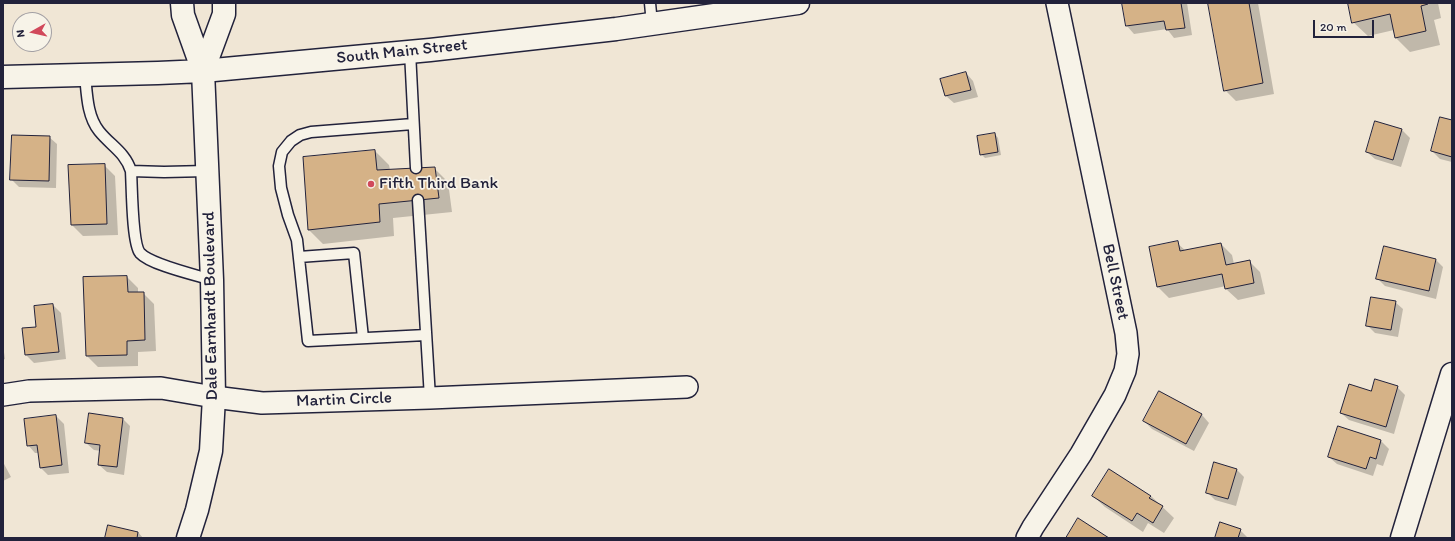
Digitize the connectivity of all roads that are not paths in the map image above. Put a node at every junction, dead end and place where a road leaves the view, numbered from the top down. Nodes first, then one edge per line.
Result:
1 (182, 3) edge
2 (224, 3) edge
3 (798, 3) edge
4 (1057, 3) edge
5 (651, 14) edge
6 (410, 52) junction
7 (202, 71) junction
8 (85, 75) junction
9 (3, 77) edge
10 (414, 124) junction
11 (416, 168) dead end
12 (132, 171) junction
13 (207, 171) junction
14 (418, 200) dead end
15 (299, 257) junction
16 (212, 280) junction
17 (426, 335) junction
18 (363, 338) junction
19 (1452, 374) edge
20 (687, 387) dead end
21 (3, 394) edge
22 (214, 397) junction
23 (430, 398) junction
24 (188, 538) edge
25 (1027, 538) edge
26 (1402, 538) edge

1 - 7 main road, Dale Earnhardt Boulevard
2 - 7 main road, Dale Earnhardt Boulevard
3 - 5 main road, South Main Street
4 - 25 street, Bell Street
5 - 6 main road, South Main Street
6 - 7 main road, South Main Street
6 - 10 lane
7 - 8 main road, South Main Street
7 - 13 main road, Dale Earnhardt Boulevard
8 - 9 main road, South Main Street
8 - 12 lane
10 - 11 lane
10 - 15 lane
12 - 13 lane
12 - 16 lane
13 - 16 main road, Dale Earnhardt Boulevard
14 - 17 lane
15 - 18 lane
15 - 18 lane
16 - 22 main road, Dale Earnhardt Boulevard
17 - 18 lane
17 - 23 lane
19 - 26 main road
20 - 23 street, Martin Circle
21 - 22 street, Martin Circle
22 - 23 street, Martin Circle
22 - 24 main road, Dale Earnhardt Boulevard

